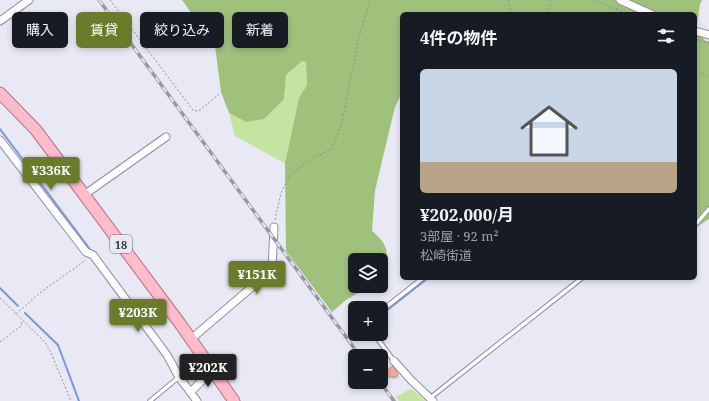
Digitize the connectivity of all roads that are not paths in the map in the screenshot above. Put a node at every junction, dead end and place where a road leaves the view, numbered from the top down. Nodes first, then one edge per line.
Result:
1 (29, 0) edge
2 (618, 2) edge
3 (646, 12) edge
4 (0, 21) edge
5 (697, 32) edge
6 (709, 35) edge
7 (0, 93) edge
8 (166, 137) dead end
9 (0, 140) edge
10 (84, 195) junction
11 (709, 209) edge
12 (697, 222) edge
13 (274, 226) road end
14 (420, 280) edge
15 (580, 280) edge
16 (388, 306) edge
17 (191, 339) junction
18 (379, 341) edge
19 (394, 361) joint
20 (212, 370) junction
21 (179, 377) junction
22 (191, 392) junction
23 (431, 399) edge
24 (150, 401) edge
25 (197, 401) edge
26 (234, 401) edge

1 - 4 street
2 - 3 street
5 - 6 street
7 - 10 main road, 18
8 - 10 street
9 - 21 street
10 - 17 main road, 18
11 - 12 lane
13 - 17 street
14 - 16 lane
15 - 23 lane
17 - 20 main road, 18
18 - 19 lane
19 - 23 street
20 - 22 street
20 - 26 main road, 18
21 - 22 street
21 - 24 lane
22 - 25 street

